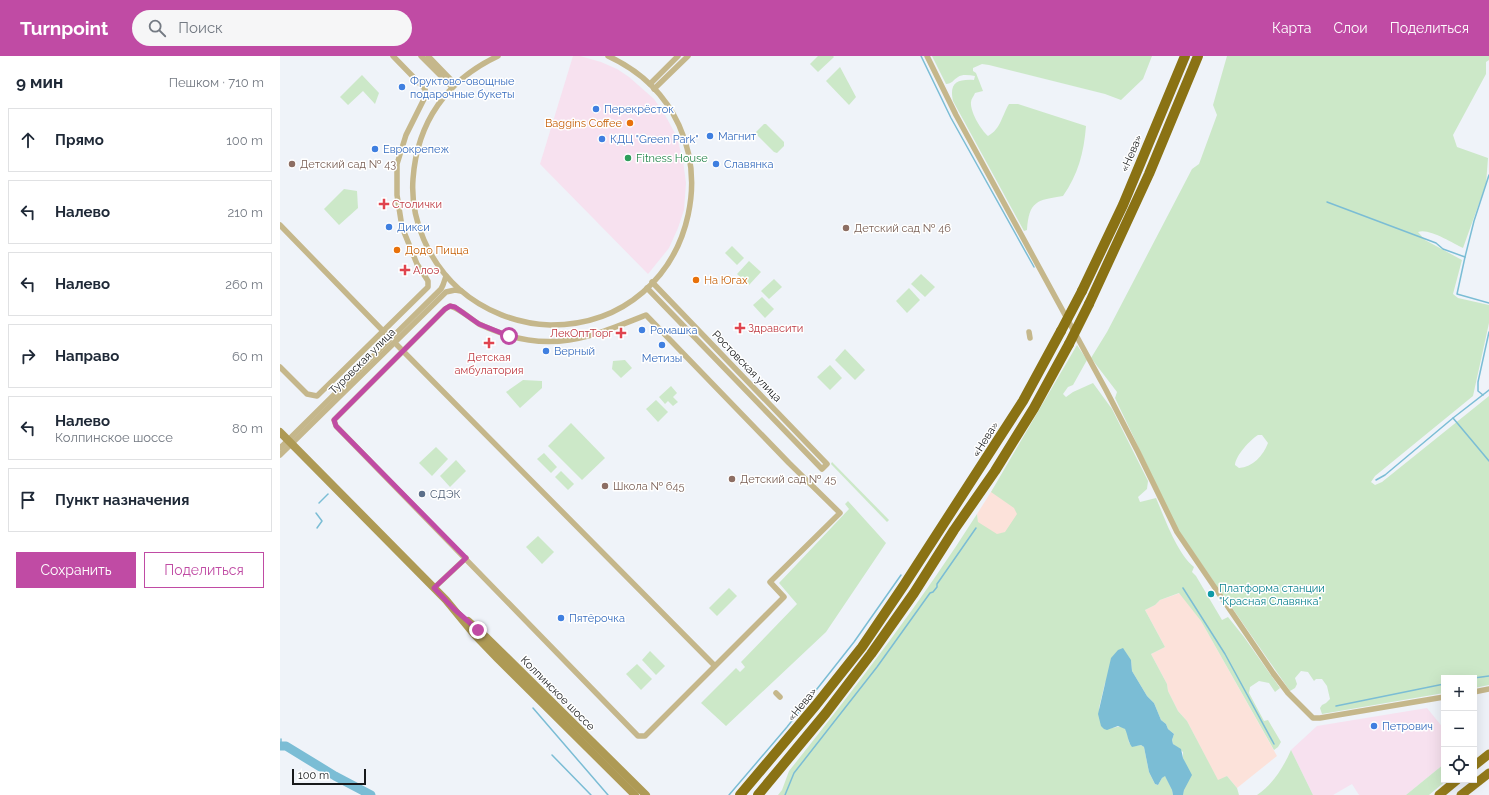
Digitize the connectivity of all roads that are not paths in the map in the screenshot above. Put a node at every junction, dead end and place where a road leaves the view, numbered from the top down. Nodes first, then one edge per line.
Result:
1 (393, 56) edge
2 (421, 56) edge
3 (428, 56) edge
4 (498, 56) edge
5 (608, 56) edge
6 (678, 56) edge
7 (688, 56) edge
8 (927, 56) edge
9 (1184, 56) edge
10 (1198, 56) edge
11 (650, 84) junction
12 (453, 86) junction
13 (654, 89) junction
14 (280, 225) edge
15 (446, 276) junction
16 (652, 282) junction
17 (647, 288) junction
18 (461, 291) junction
19 (384, 332) junction
20 (1029, 332) dead end
21 (1030, 338) dead end
22 (397, 345) dead end
23 (402, 350) junction
24 (280, 367) edge
25 (280, 432) edge
26 (290, 442) junction
27 (280, 448) edge
28 (280, 455) edge
29 (466, 558) junction
30 (434, 588) junction
31 (454, 609) junction
32 (714, 665) junction
33 (1489, 689) edge
34 (1477, 691) edge
35 (1441, 698) edge
36 (1489, 754) edge
37 (1477, 764) edge
38 (1489, 773) edge
39 (1453, 783) edge
40 (635, 795) edge
41 (646, 795) edge
42 (740, 795) edge
43 (758, 795) edge
44 (1439, 795) edge
45 (1461, 795) edge

1 - 19 street
2 - 12 street
3 - 12 street
4 - 12 street
5 - 11 street
6 - 11 street
7 - 13 street
8 - 35 street
9 - 42 highway, «Нева», bridge
10 - 43 highway, bridge
11 - 13 street
12 - 15 street
13 - 16 street
14 - 19 street
15 - 18 street
15 - 26 street, Туровская улица
16 - 17 street
16 - 17 street, Ростовская улица
17 - 18 street
18 - 26 street, Туровская улица
19 - 24 street
20 - 21 street
22 - 23 street
23 - 29 street
23 - 32 street
23 - 32 street
25 - 26 main road, Колпинское шоссе
26 - 27 street, Туровская улица
26 - 28 street, Туровская улица
26 - 30 main road, Колпинское шоссе
29 - 30 street
29 - 32 street
30 - 31 main road, Колпинское шоссе
31 - 40 main road, Колпинское шоссе
31 - 41 main road, Колпинское шоссе
33 - 34 street
36 - 37 highway
38 - 45 highway
39 - 44 highway

